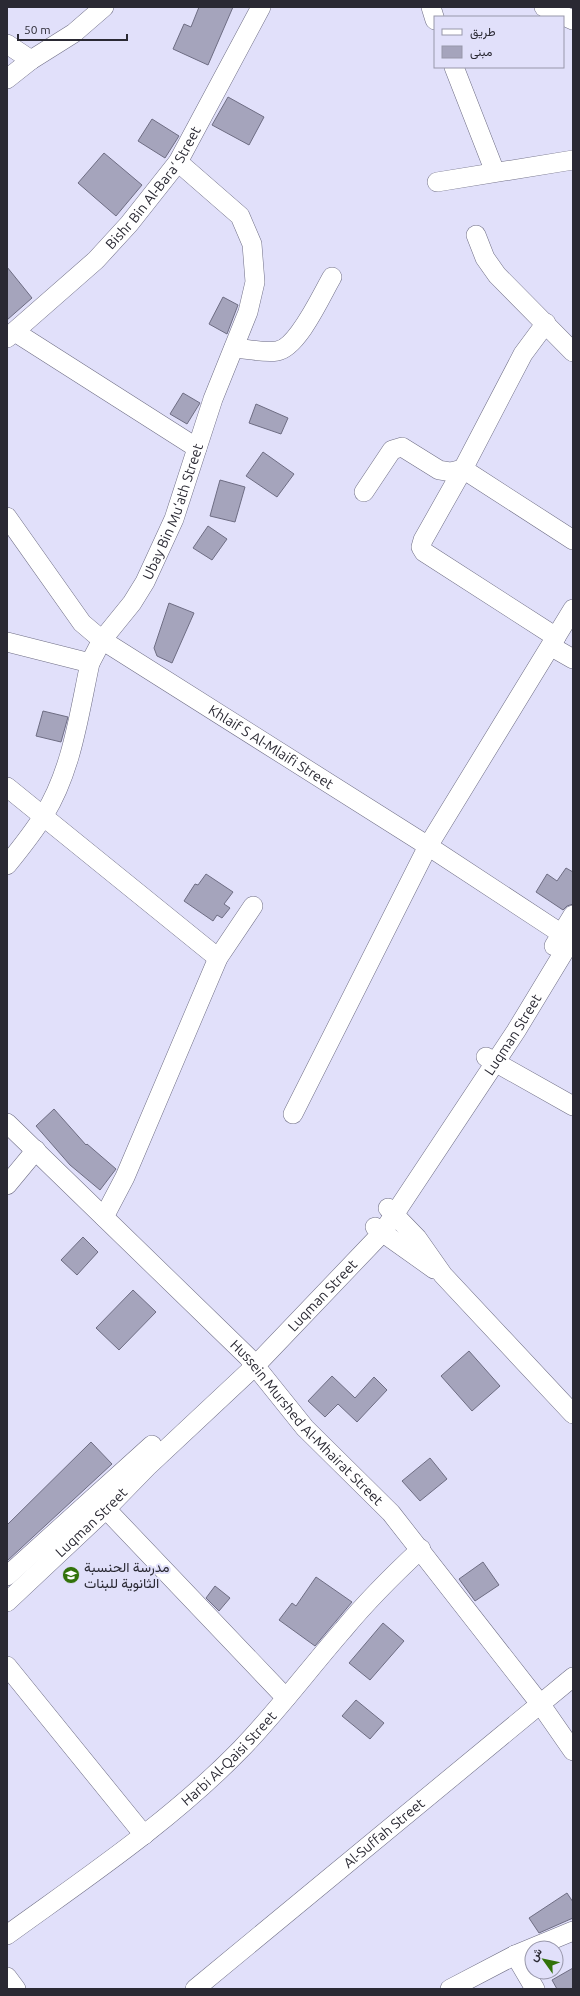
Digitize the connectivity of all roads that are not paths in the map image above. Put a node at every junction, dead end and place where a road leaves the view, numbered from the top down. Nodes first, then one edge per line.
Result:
1 (104, 7) edge
2 (261, 7) edge
3 (431, 7) edge
4 (544, 7) edge
5 (434, 17) edge
6 (573, 20) edge
7 (7, 44) edge
8 (31, 60) junction
9 (454, 68) edge
10 (7, 79) edge
11 (573, 160) edge
12 (178, 162) junction
13 (495, 172) junction
14 (437, 182) dead end
15 (476, 235) dead end
16 (332, 277) dead end
17 (546, 323) junction
18 (11, 335) edge
19 (234, 348) junction
20 (573, 352) edge
21 (197, 448) junction
22 (463, 469) junction
23 (364, 492) dead end
24 (7, 517) edge
25 (573, 540) edge
26 (573, 609) edge
27 (102, 640) junction
28 (7, 642) edge
29 (554, 642) junction
30 (573, 659) edge
31 (90, 663) junction
32 (7, 787) edge
33 (44, 815) junction
34 (428, 846) junction
35 (7, 865) edge
36 (253, 906) dead end
37 (573, 915) edge
38 (569, 937) edge
39 (218, 958) junction
40 (491, 1059) junction
41 (573, 1106) edge
42 (293, 1114) dead end
43 (7, 1123) edge
44 (36, 1150) junction
45 (7, 1185) edge
46 (391, 1211) junction
47 (104, 1217) junction
48 (378, 1230) junction
49 (443, 1275) junction
50 (252, 1362) junction
51 (573, 1414) edge
52 (106, 1509) junction
53 (421, 1549) junction
54 (7, 1576) edge
55 (7, 1602) edge
56 (7, 1666) edge
57 (573, 1677) edge
58 (286, 1698) junction
59 (541, 1705) junction
60 (573, 1751) edge
61 (144, 1835) junction
62 (573, 1931) edge
63 (7, 1935) edge
64 (515, 1955) junction
65 (7, 1977) edge
66 (16, 1989) edge
67 (195, 1989) edge
68 (450, 1989) edge
69 (535, 1989) edge

1 - 8 street
2 - 12 street, Bishr Bin Al-Bara‘ Street
3 - 5 street
4 - 6 street
7 - 8 street
8 - 10 street
9 - 13 street
11 - 13 street
12 - 18 street, Bishr Bin Al-Bara‘ Street
12 - 19 street, Ubay Bin Mu‘ath Street
13 - 14 street
15 - 17 street
16 - 19 street
17 - 20 street
17 - 22 street
18 - 21 street
19 - 21 street, Ubay Bin Mu‘ath Street
21 - 27 street, Ubay Bin Mu‘ath Street
22 - 23 street
22 - 25 street
22 - 29 street
24 - 27 street, Khlaif S Al-Mlaifi Street
26 - 29 street
27 - 31 street, Ubay Bin Mu‘ath Street
27 - 34 street, Khlaif S Al-Mlaifi Street
28 - 31 street
29 - 30 street
29 - 34 street
31 - 33 street, Ubay Bin Mu‘ath Street
32 - 33 street
33 - 35 street, Ubay Bin Mu‘ath Street
33 - 39 street
34 - 38 street, Khlaif S Al-Mlaifi Street
34 - 42 street
36 - 39 street
37 - 38 street, Luqman Street
38 - 40 street, Luqman Street
39 - 47 street
40 - 41 street
40 - 46 street, Luqman Street
43 - 44 street, Hussein Murshed Al-Mhairat Street
44 - 45 street
44 - 47 street, Hussein Murshed Al-Mhairat Street
46 - 48 street, Luqman Street
46 - 49 street
47 - 50 street, Hussein Murshed Al-Mhairat Street
48 - 49 street
48 - 50 street, Luqman Street
49 - 51 street
50 - 52 street, Luqman Street
50 - 53 street, Hussein Murshed Al-Mhairat Street
50 - 54 street, Luqman Street
52 - 55 street, Luqman Street
52 - 58 street
53 - 58 street, Harbi Al-Qaisi Street
53 - 59 street, Hussein Murshed Al-Mhairat Street
56 - 61 street
57 - 59 street, Al-Suffah Street
58 - 61 street, Harbi Al-Qaisi Street
59 - 60 street, Hussein Murshed Al-Mhairat Street
59 - 67 street, Al-Suffah Street
61 - 63 street, Harbi Al-Qaisi Street
62 - 64 street
64 - 68 street
64 - 69 street
65 - 66 street

